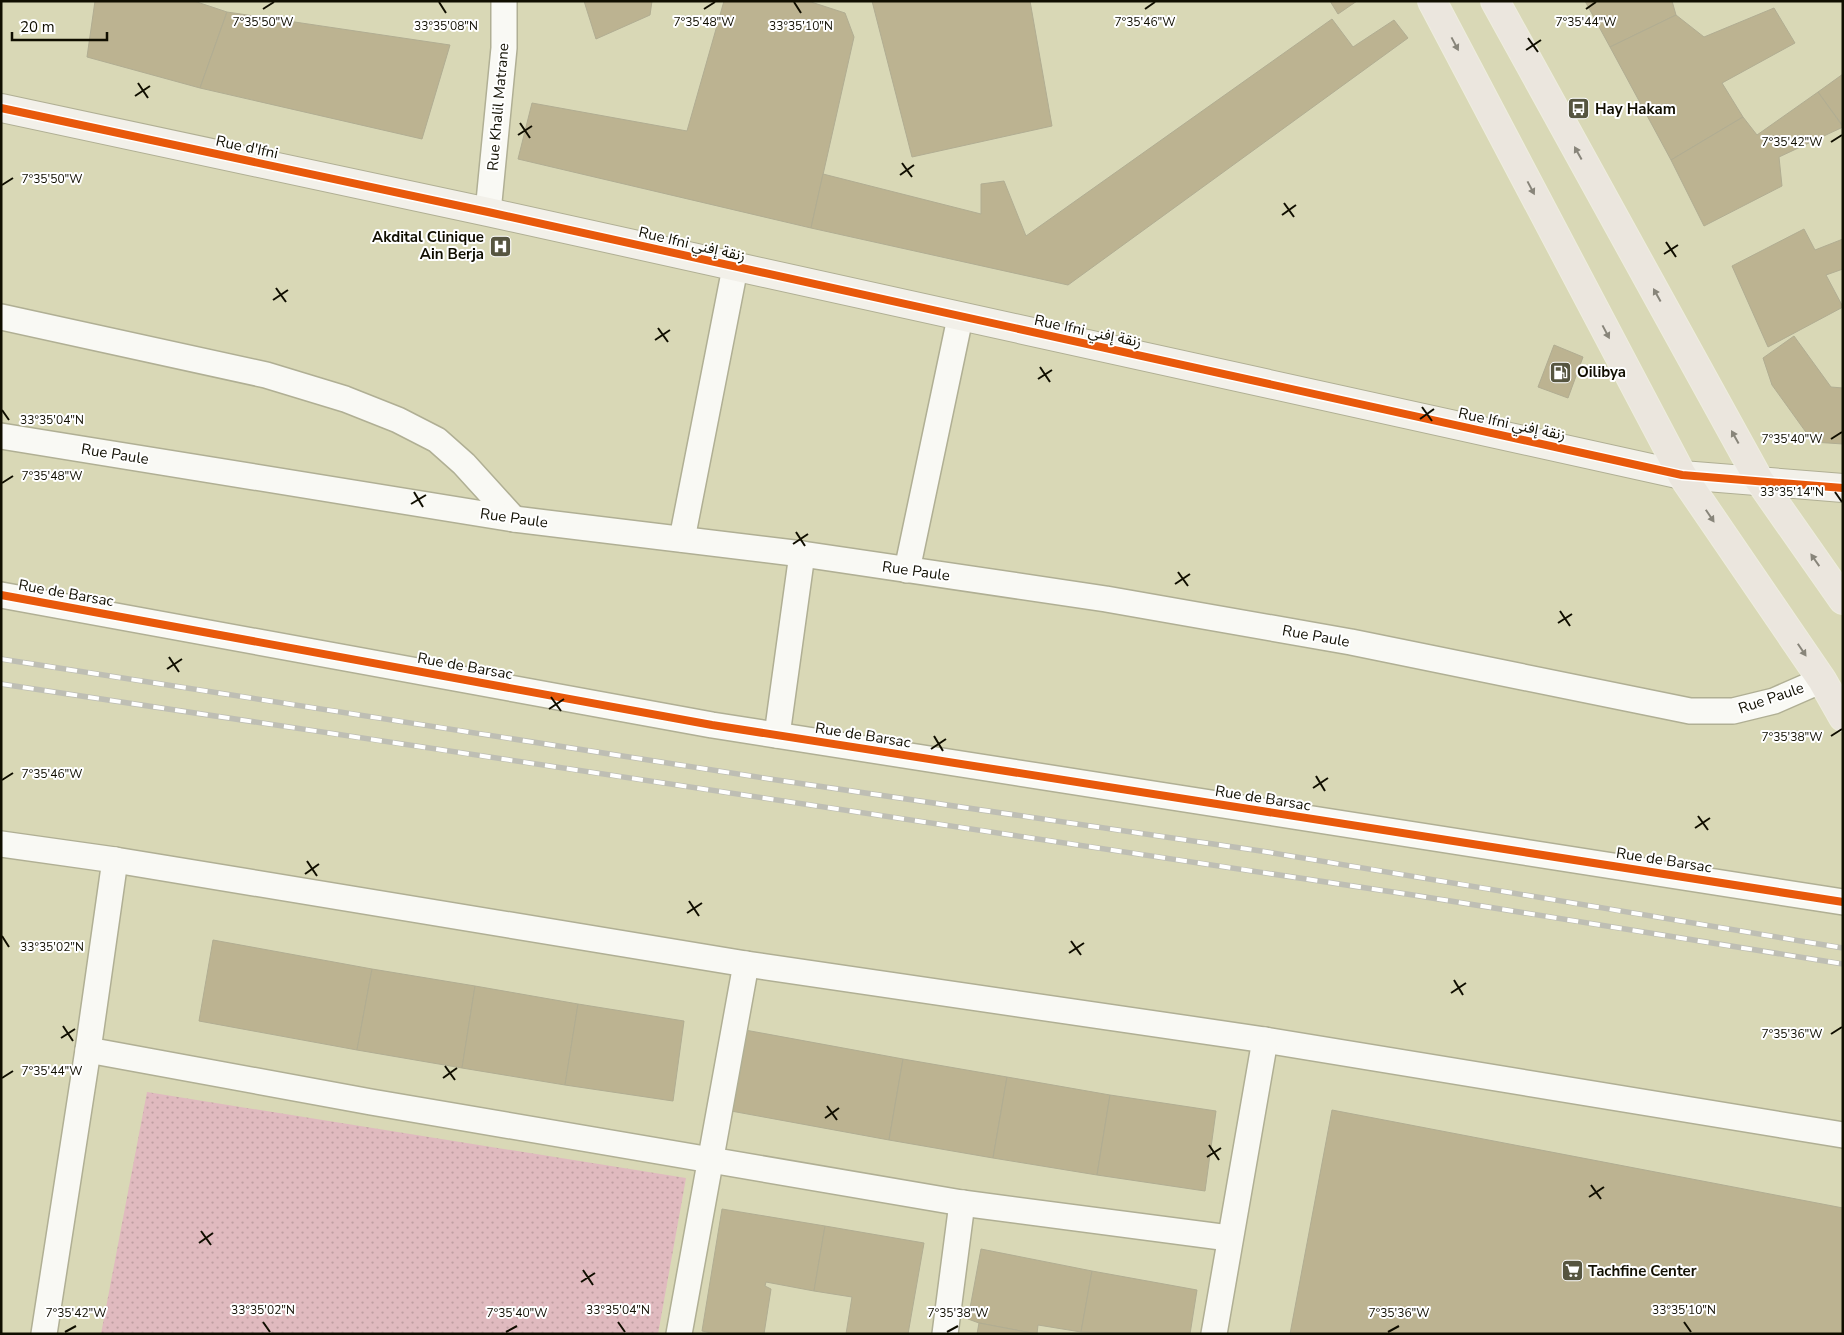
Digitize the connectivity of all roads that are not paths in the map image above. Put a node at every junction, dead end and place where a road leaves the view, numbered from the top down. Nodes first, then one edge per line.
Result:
1 (504, 1) edge
2 (1432, 1) edge
3 (1495, 1) edge
4 (1, 108) edge
5 (488, 212) junction
6 (735, 268) junction
7 (1, 317) edge
8 (960, 318) junction
9 (1, 436) edge
10 (1682, 476) junction
11 (1759, 480) junction
12 (1843, 488) edge
13 (514, 519) junction
14 (682, 539) junction
15 (802, 554) junction
16 (908, 570) junction
17 (1, 595) edge
18 (1843, 600) edge
19 (1822, 680) junction
20 (1843, 717) edge
21 (777, 735) junction
22 (1, 844) edge
23 (115, 860) junction
24 (1843, 902) edge
25 (746, 964) junction
26 (1265, 1040) junction
27 (88, 1050) junction
28 (1843, 1135) edge
29 (710, 1160) junction
30 (962, 1203) junction
31 (1229, 1238) junction
32 (44, 1334) edge
33 (679, 1334) edge
34 (946, 1334) edge
35 (1214, 1334) edge

1 - 5 street, Rue Khalil Matrane
2 -> 10 main road
11 -> 3 main road
4 - 5 street, Rue d'Ifni
5 - 6 street, Rue Ifni زنقة إفني
6 - 8 street, Rue Ifni زنقة إفني
6 - 14 street
7 - 13 street
8 - 10 street, Rue Ifni زنقة إفني
8 - 16 street
9 - 13 street, Rue Paule
10 - 11 street, Rue Ifni زنقة إفني
10 -> 19 main road
11 - 12 street, Rue Ifni زنقة إفني
18 -> 11 main road
13 - 14 street, Rue Paule
14 - 15 street, Rue Paule
15 - 16 street, Rue Paule
15 - 21 street
16 - 19 street, Rue Paule
17 - 21 street, Rue de Barsac
19 - 20 main road
21 - 24 street, Rue de Barsac
22 - 23 street
23 - 25 street
23 - 27 street
25 - 26 street
25 - 29 street
26 - 28 street
26 - 31 street
27 - 29 street
27 - 32 street
29 - 30 street
29 - 33 street
30 - 31 street
30 - 34 street
31 - 35 street

